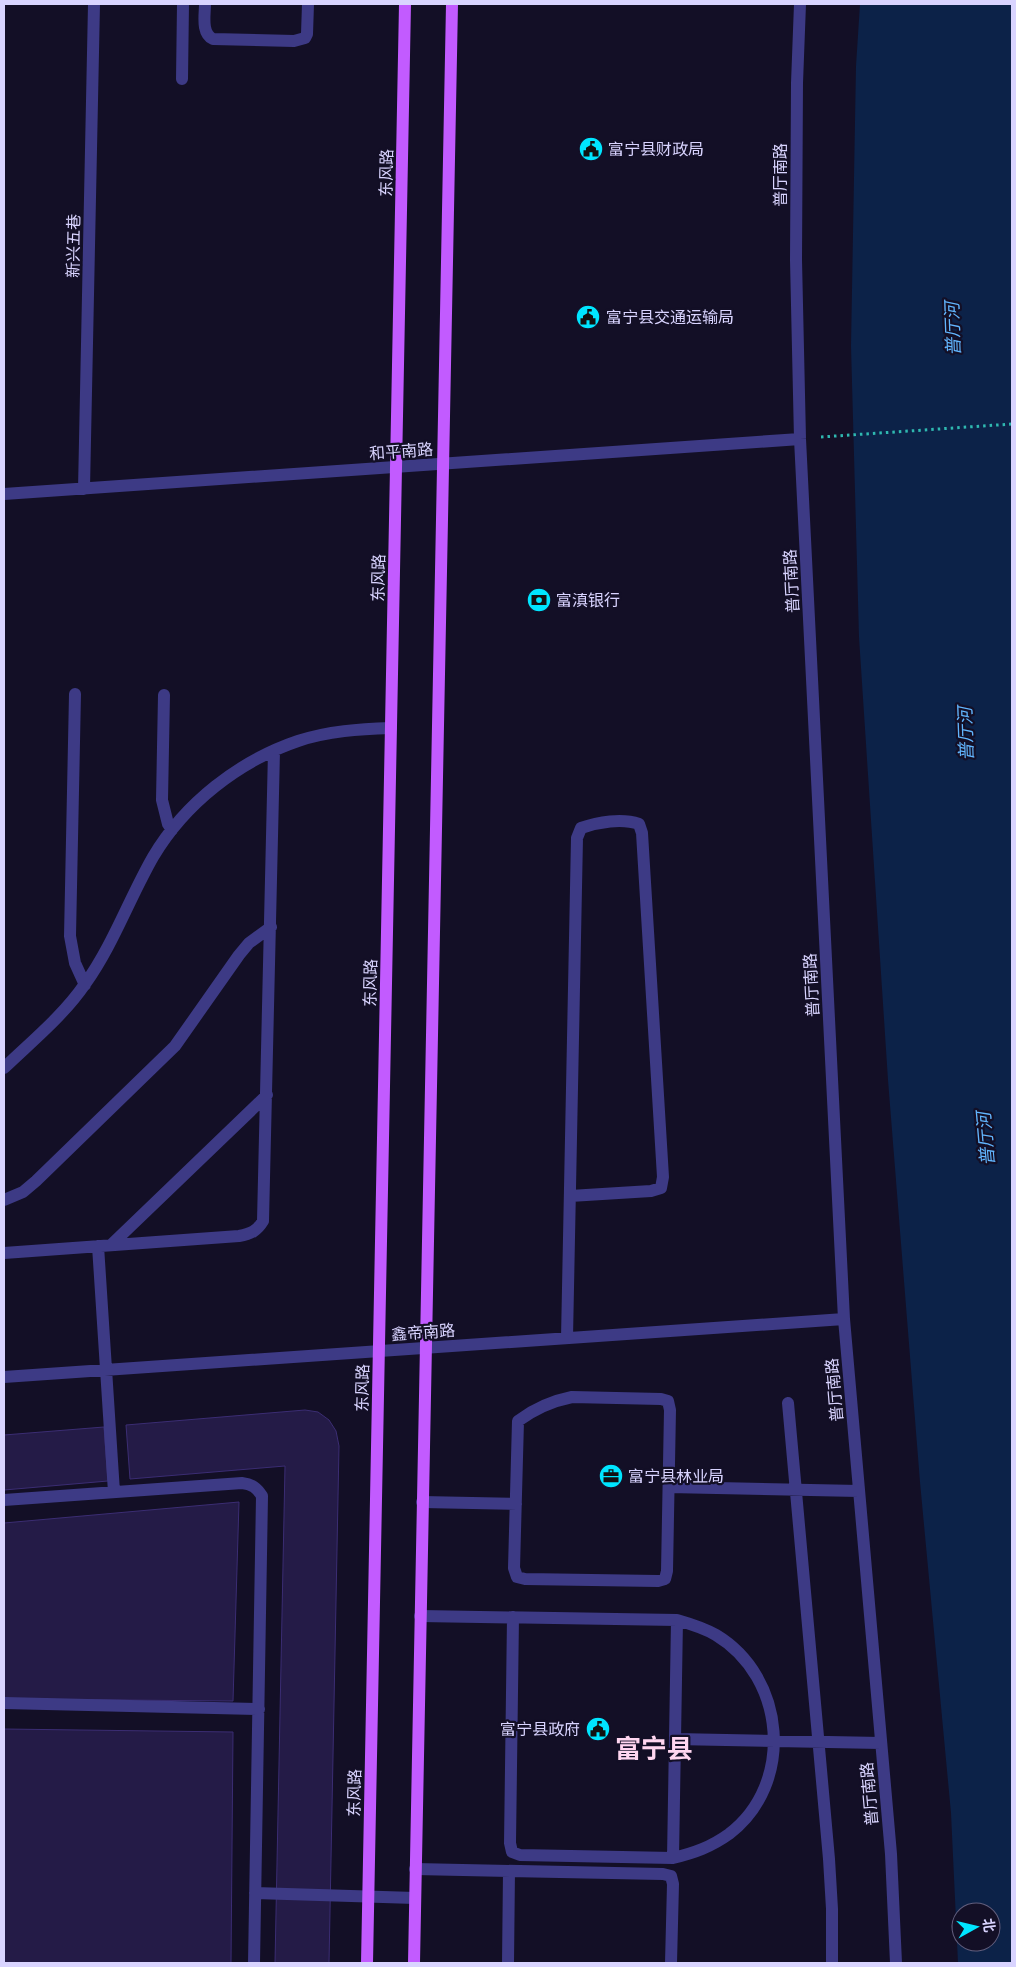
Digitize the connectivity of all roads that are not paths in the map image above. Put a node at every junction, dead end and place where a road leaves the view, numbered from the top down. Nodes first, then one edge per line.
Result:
1 (94, 4) edge
2 (183, 4) edge
3 (205, 4) edge
4 (308, 4) edge
5 (405, 4) edge
6 (452, 4) edge
7 (800, 4) edge
8 (182, 79) dead end
9 (800, 439) junction
10 (443, 464) junction
11 (396, 467) junction
12 (84, 489) junction
13 (4, 494) edge
14 (75, 694) dead end
15 (164, 696) dead end
16 (391, 728) junction
17 (274, 751) junction
18 (172, 830) junction
19 (270, 927) junction
20 (84, 985) junction
21 (4, 1068) edge
22 (267, 1095) junction
23 (570, 1196) junction
24 (4, 1200) edge
25 (104, 1246) junction
26 (4, 1253) edge
27 (844, 1319) junction
28 (567, 1338) junction
29 (425, 1348) junction
30 (379, 1351) junction
31 (106, 1370) junction
32 (4, 1378) edge
33 (788, 1403) dead end
34 (669, 1487) junction
35 (796, 1489) junction
36 (859, 1491) junction
37 (114, 1492) junction
38 (4, 1500) edge
39 (422, 1502) junction
40 (516, 1504) junction
41 (420, 1616) junction
42 (514, 1617) junction
43 (677, 1620) junction
44 (4, 1703) edge
45 (259, 1709) junction
46 (675, 1739) junction
47 (775, 1741) junction
48 (818, 1742) junction
49 (881, 1743) junction
50 (673, 1858) junction
51 (416, 1869) junction
52 (509, 1870) junction
53 (255, 1893) junction
54 (368, 1897) junction
55 (415, 1898) junction
56 (254, 1963) edge
57 (367, 1963) edge
58 (414, 1963) edge
59 (508, 1963) edge
60 (671, 1963) edge
61 (832, 1963) edge
62 (896, 1963) edge

1 - 12 street, 新兴五巷
2 - 8 street
3 - 4 street
5 - 11 main road, 东风路
6 - 10 main road
7 - 9 street, 普厅南路
9 - 10 street, 和平南路
9 - 27 street, 普厅南路
10 - 11 street, 和平南路
10 - 29 main road
11 - 12 street, 和平南路
11 - 16 main road, 东风路
12 - 13 street, 和平南路
14 - 20 street
15 - 18 street
16 - 17 street
16 - 30 main road, 东风路
17 - 18 street
17 - 19 street
18 - 20 street
19 - 22 street
19 - 24 street
20 - 21 street
22 - 25 street
22 - 25 street
23 - 23 street
23 - 28 street
25 - 26 street
25 - 31 street
27 - 28 street, 鑫帝南路
27 - 36 street, 普厅南路
28 - 29 street, 鑫帝南路
29 - 30 street, 鑫帝南路
29 - 39 main road
30 - 31 street, 鑫帝南路
30 - 54 main road, 东风路
31 - 32 street, 鑫帝南路
31 - 37 street
33 - 35 street
34 - 35 street
34 - 40 street
34 - 40 street
35 - 36 street
35 - 48 street
36 - 49 street, 普厅南路
37 - 38 street
37 - 45 street
39 - 40 street
39 - 41 main road
41 - 42 street
41 - 51 main road
42 - 43 street
42 - 50 street
43 - 46 street
43 - 47 street
44 - 45 street
45 - 53 street
46 - 47 street
46 - 50 street
47 - 48 street
47 - 50 street
48 - 49 street
48 - 61 street
49 - 62 street, 普厅南路
51 - 52 street
51 - 55 main road
52 - 59 street
52 - 60 street
53 - 54 street
53 - 56 street
54 - 55 street
54 - 57 main road, 东风路
55 - 58 main road

